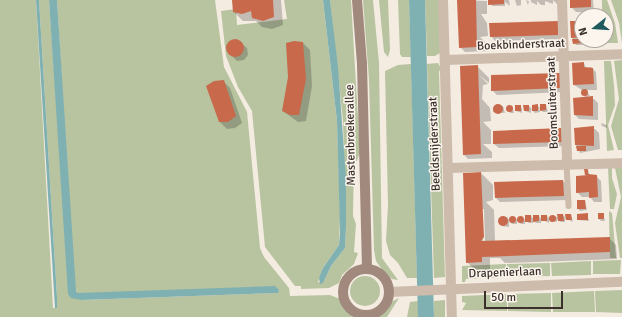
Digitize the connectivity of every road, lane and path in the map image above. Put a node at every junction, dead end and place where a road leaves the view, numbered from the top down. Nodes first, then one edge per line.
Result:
1 (357, 0) edge
2 (443, 0) edge
3 (562, 0) edge
4 (622, 54) edge
5 (564, 56) junction
6 (445, 60) junction
7 (568, 163) junction
8 (622, 163) edge
9 (448, 168) junction
10 (569, 206) dead end
11 (367, 269) junction
12 (622, 282) edge
13 (453, 287) junction
14 (389, 292) junction
15 (367, 316) edge
16 (452, 317) edge

1 - 11 main road, Mastenbroekerallee
2 - 6 street, Beeldsnijderstraat
3 - 5 street, Boomsluiterstraat
4 - 5 street, Boekbinderstraat
5 - 6 street, Boekbinderstraat
5 - 7 street, Boomsluiterstraat
6 - 9 street, Beeldsnijderstraat
7 - 8 street
7 - 9 street
7 - 10 lane, Boomsluiterstraat
9 - 13 street, Beeldsnijderstraat
11 - 14 main road
11 - 15 main road
12 - 13 street, Drapenierlaan
13 - 14 street, Drapenierlaan
13 - 16 street, Beeldsnijderstraat
14 - 15 main road

